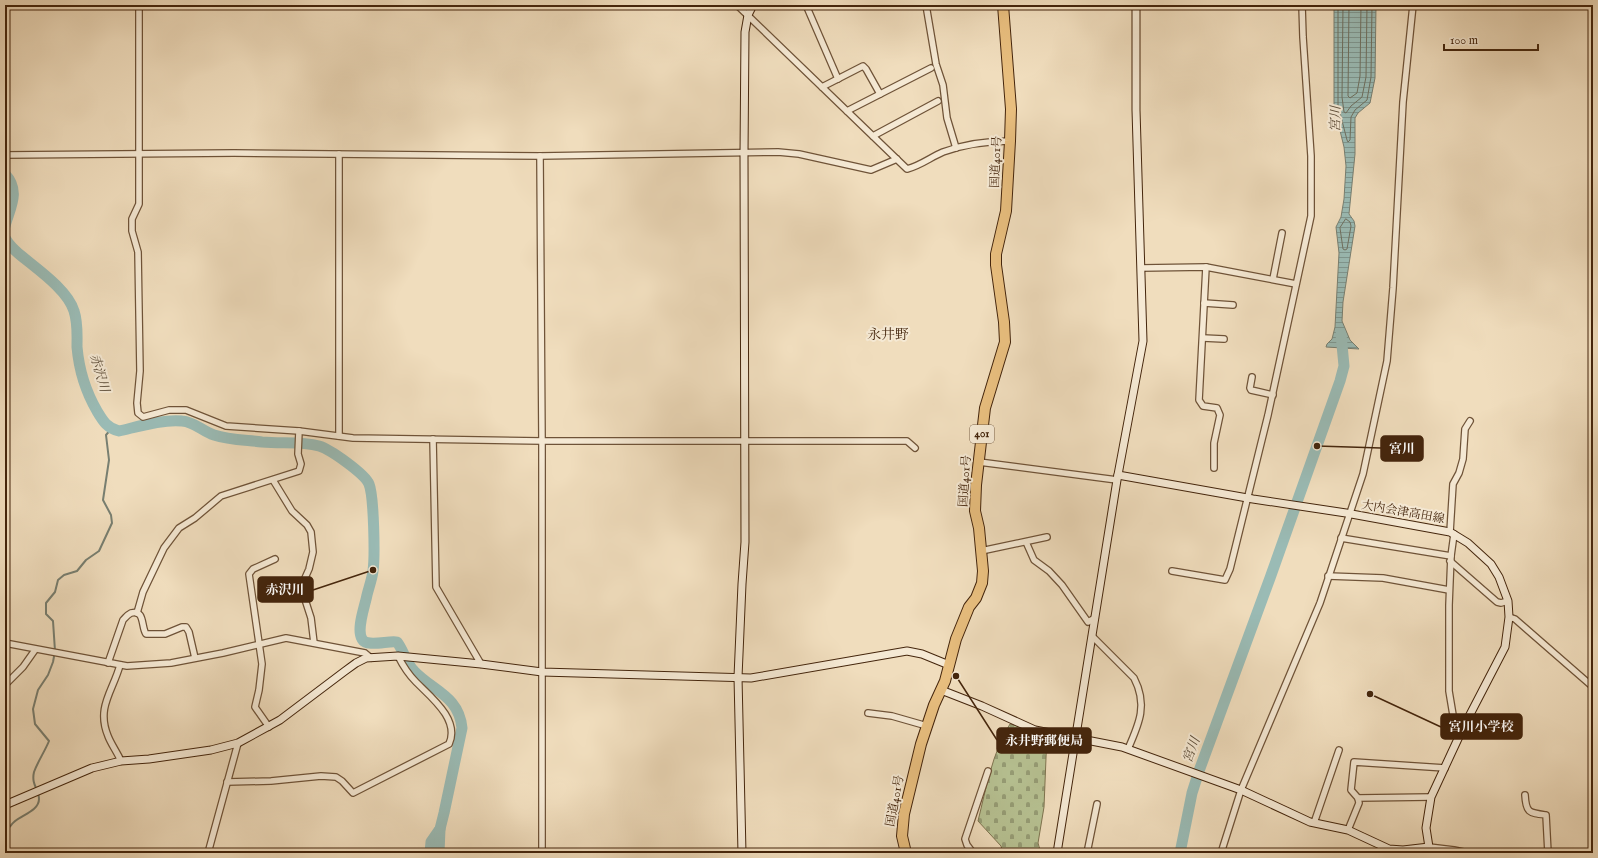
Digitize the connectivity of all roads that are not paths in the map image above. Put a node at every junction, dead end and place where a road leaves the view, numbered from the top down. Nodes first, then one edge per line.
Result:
1 (139, 5) edge
2 (737, 5) edge
3 (753, 5) edge
4 (806, 5) edge
5 (926, 5) edge
6 (1003, 5) edge
7 (1136, 5) edge
8 (1302, 5) edge
9 (1413, 5) edge
10 (748, 15) junction
11 (931, 68) dead end
12 (838, 79) junction
13 (822, 87) junction
14 (880, 94) junction
15 (938, 101) dead end
16 (847, 111) junction
17 (873, 136) junction
18 (1010, 141) junction
19 (956, 148) junction
20 (139, 154) junction
21 (339, 154) junction
22 (744, 154) junction
23 (5, 155) edge
24 (540, 156) junction
25 (897, 159) junction
26 (1282, 233) dead end
27 (1206, 267) junction
28 (1140, 268) junction
29 (1273, 279) junction
30 (1296, 284) junction
31 (1204, 303) junction
32 (1233, 305) dead end
33 (1203, 338) junction
34 (1224, 339) dead end
35 (1252, 377) dead end
36 (1273, 395) junction
37 (1470, 421) dead end
38 (299, 431) junction
39 (339, 436) junction
40 (433, 439) junction
41 (745, 440) junction
42 (542, 441) junction
43 (915, 448) dead end
44 (979, 462) junction
45 (1214, 468) dead end
46 (1117, 478) junction
47 (273, 480) junction
48 (1250, 498) junction
49 (1348, 513) junction
50 (1452, 533) junction
51 (1047, 537) dead end
52 (1341, 538) junction
53 (1026, 542) junction
54 (981, 551) junction
55 (1450, 558) junction
56 (275, 559) dead end
57 (1172, 571) dead end
58 (1328, 576) junction
59 (1449, 590) junction
60 (1508, 601) junction
61 (137, 613) junction
62 (1095, 618) junction
63 (1509, 618) junction
64 (1092, 636) junction
65 (5, 643) edge
66 (314, 643) junction
67 (260, 645) junction
68 (35, 650) junction
69 (398, 656) junction
70 (194, 658) junction
71 (371, 658) junction
72 (108, 663) junction
73 (481, 664) junction
74 (120, 665) junction
75 (949, 666) junction
76 (542, 672) junction
77 (738, 677) junction
78 (5, 685) edge
79 (1593, 687) edge
80 (941, 690) junction
81 (868, 713) dead end
82 (927, 726) junction
83 (269, 727) junction
84 (1463, 728) junction
85 (1076, 737) junction
86 (238, 743) junction
87 (1128, 749) junction
88 (1339, 750) dead end
89 (120, 761) junction
90 (1445, 768) junction
91 (988, 771) dead end
92 (227, 782) junction
93 (1241, 790) junction
94 (1525, 795) dead end
95 (1431, 797) junction
96 (1358, 798) junction
97 (1097, 804) dead end
98 (5, 805) edge
99 (1314, 822) junction
100 (1348, 830) junction
101 (1430, 850) edge
102 (208, 853) edge
103 (542, 853) edge
104 (742, 853) edge
105 (906, 853) edge
106 (973, 853) edge
107 (1057, 853) edge
108 (1087, 853) edge
109 (1221, 853) edge
110 (1468, 853) edge
111 (1548, 853) edge

1 - 20 street
2 - 10 street
3 - 10 street
4 - 12 street
5 - 19 street
6 - 18 highway, 国道401号 / 401
7 - 28 street
8 - 30 street
9 - 49 street
10 - 13 street
10 - 22 street
11 - 14 street
12 - 13 street
12 - 14 street
13 - 16 street
14 - 16 street
15 - 17 street
16 - 17 street
17 - 25 street
18 - 19 street
18 - 44 highway, 国道401号 / 401
19 - 25 street
20 - 21 street
20 - 23 street
20 - 38 street
21 - 24 street
21 - 39 street
22 - 24 street
22 - 25 street
22 - 41 street
24 - 42 street
26 - 29 street
27 - 28 street
27 - 29 street
27 - 31 street
28 - 46 street
29 - 30 street
30 - 36 street
31 - 32 street
31 - 33 street
33 - 34 street
33 - 45 street
35 - 36 street
36 - 48 street
37 - 50 street
38 - 39 street
38 - 47 street
39 - 40 street
40 - 42 street
40 - 73 street
41 - 42 street
41 - 43 street
41 - 77 street
42 - 76 street
44 - 46 street
44 - 54 highway, 国道401号 / 401
46 - 48 street, 大内会津高田線
46 - 62 street
47 - 61 street
47 - 66 street
48 - 49 street, 大内会津高田線
48 - 57 street
49 - 50 street, 大内会津高田線
49 - 52 street
50 - 55 street
50 - 60 street, 大内会津高田線
51 - 53 street
52 - 55 street
52 - 58 street
53 - 54 street
53 - 62 street
54 - 75 highway, 国道401号 / 401
55 - 59 street
55 - 60 street
56 - 67 street
58 - 59 street
58 - 93 street
59 - 84 street
60 - 63 street, 大内会津高田線
61 - 70 street
61 - 72 street
62 - 64 street
63 - 79 street
63 - 84 street, 大内会津高田線
64 - 85 street
64 - 87 street
65 - 68 street
66 - 67 street
66 - 71 street
67 - 70 street
67 - 83 street
68 - 72 street
68 - 78 street
69 - 71 street
69 - 73 street
69 - 92 street
70 - 74 street
71 - 83 street
72 - 74 street
73 - 76 street
74 - 89 street
75 - 77 street
75 - 80 highway, 国道401号 / 401
76 - 77 street
76 - 103 street
77 - 104 street
80 - 82 highway, 国道401号 / 401
80 - 85 street
81 - 82 street
82 - 105 highway, 国道401号 / 401
83 - 86 street
84 - 90 street, 大内会津高田線
85 - 87 street
85 - 107 street
86 - 89 street
86 - 92 street
87 - 93 street
88 - 99 street
89 - 98 street
90 - 95 street, 大内会津高田線
90 - 96 street
91 - 106 street
92 - 102 street
93 - 99 street
93 - 109 street
94 - 111 street
95 - 96 street
95 - 101 street, 大内会津高田線
96 - 100 street
97 - 108 street
99 - 100 street
100 - 101 street
101 - 110 street

